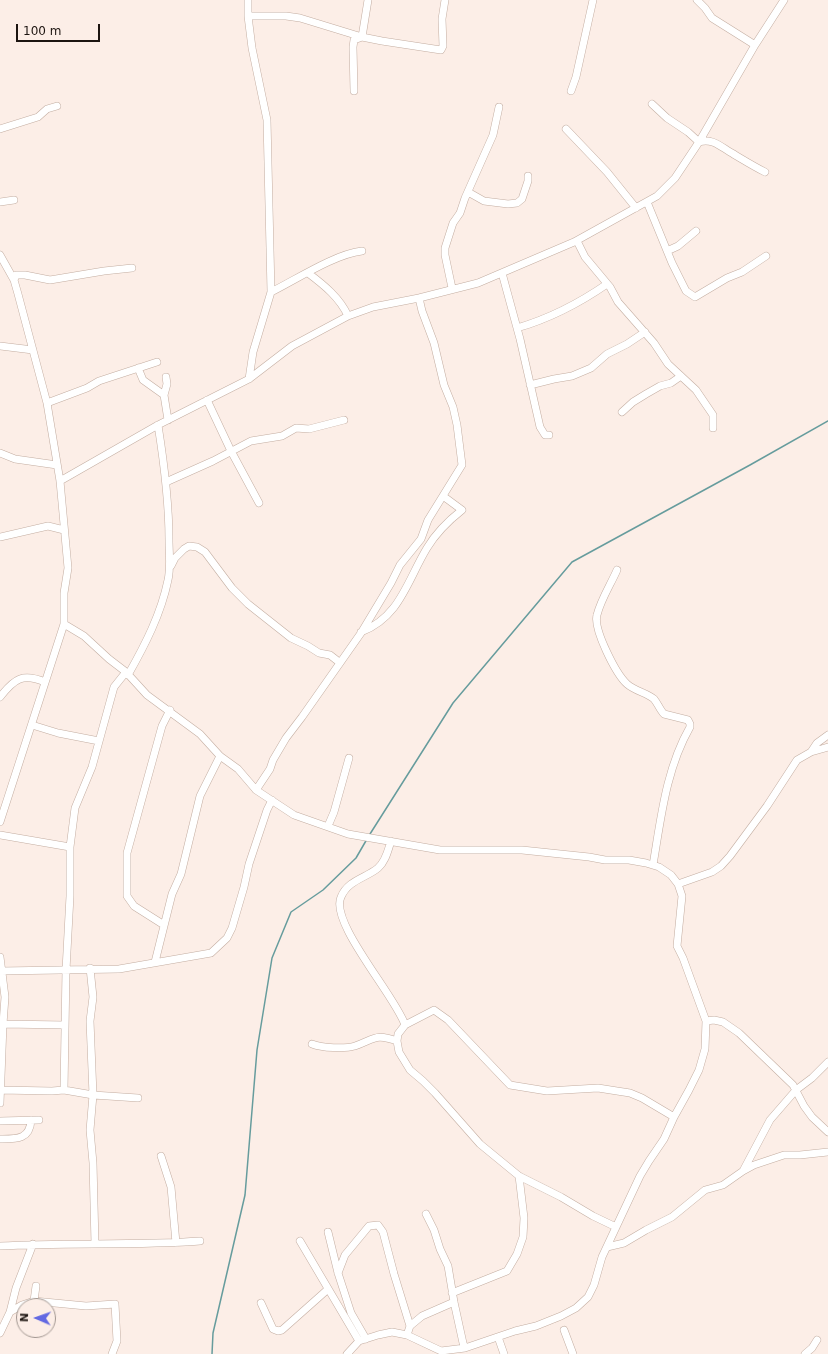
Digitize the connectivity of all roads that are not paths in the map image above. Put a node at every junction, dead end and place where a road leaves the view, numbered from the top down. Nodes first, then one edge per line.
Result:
1 (248, 0) edge
2 (368, 0) edge
3 (445, 0) edge
4 (593, 0) edge
5 (697, 0) edge
6 (784, 0) edge
7 (248, 16) junction
8 (362, 37) junction
9 (755, 45) junction
10 (354, 91) dead end
11 (572, 91) dead end
12 (652, 104) dead end
13 (57, 106) dead end
14 (499, 107) dead end
15 (0, 129) edge
16 (566, 129) dead end
17 (699, 142) junction
18 (765, 172) dead end
19 (528, 176) dead end
20 (468, 192) junction
21 (14, 200) dead end
22 (0, 202) edge
23 (647, 202) junction
24 (636, 208) junction
25 (696, 231) dead end
26 (577, 241) junction
27 (667, 250) junction
28 (362, 251) dead end
29 (0, 255) edge
30 (766, 256) dead end
31 (132, 268) dead end
32 (308, 273) junction
33 (502, 273) junction
34 (14, 280) junction
35 (607, 284) junction
36 (452, 288) junction
37 (271, 292) junction
38 (419, 298) junction
39 (348, 316) junction
40 (517, 328) junction
41 (645, 332) junction
42 (0, 346) edge
43 (33, 350) junction
44 (157, 362) dead end
45 (138, 368) junction
46 (681, 376) junction
47 (166, 377) dead end
48 (250, 378) junction
49 (530, 385) junction
50 (164, 395) junction
51 (207, 400) junction
52 (47, 403) junction
53 (622, 412) dead end
54 (168, 420) junction
55 (344, 420) dead end
56 (158, 425) junction
57 (713, 428) dead end
58 (549, 435) dead end
59 (231, 451) junction
60 (0, 454) edge
61 (57, 465) junction
62 (60, 481) junction
63 (166, 482) junction
64 (443, 496) junction
65 (260, 503) dead end
66 (64, 530) junction
67 (0, 537) edge
68 (170, 568) junction
69 (617, 570) dead end
70 (64, 624) junction
71 (361, 633) junction
72 (339, 662) junction
73 (127, 673) junction
74 (45, 682) junction
75 (0, 697) edge
76 (170, 710) junction
77 (32, 725) junction
78 (828, 735) edge
79 (98, 741) junction
80 (828, 747) edge
81 (811, 752) junction
82 (220, 756) junction
83 (349, 758) dead end
84 (256, 790) junction
85 (272, 800) junction
86 (3, 806) edge
87 (0, 822) edge
88 (328, 826) junction
89 (0, 835) edge
90 (391, 840) junction
91 (70, 847) junction
92 (653, 865) junction
93 (678, 884) junction
94 (164, 925) junction
95 (0, 957) edge
96 (155, 962) junction
97 (90, 968) junction
98 (66, 970) junction
99 (1, 971) junction
100 (706, 1021) junction
101 (3, 1024) junction
102 (405, 1025) junction
103 (65, 1026) junction
104 (397, 1041) junction
105 (312, 1044) dead end
106 (828, 1062) edge
107 (0, 1090) edge
108 (64, 1090) junction
109 (796, 1090) junction
110 (93, 1094) junction
111 (138, 1098) dead end
112 (0, 1103) edge
113 (674, 1117) junction
114 (0, 1121) edge
115 (828, 1132) edge
116 (0, 1139) edge
117 (828, 1152) edge
118 (161, 1156) dead end
119 (743, 1171) junction
120 (519, 1176) junction
121 (426, 1214) dead end
122 (616, 1227) junction
123 (328, 1232) dead end
124 (200, 1241) dead end
125 (300, 1241) dead end
126 (176, 1243) junction
127 (33, 1244) junction
128 (94, 1244) junction
129 (0, 1246) edge
130 (607, 1247) junction
131 (338, 1273) junction
132 (36, 1286) dead end
133 (328, 1290) junction
134 (452, 1293) junction
135 (34, 1298) edge
136 (454, 1302) junction
137 (56, 1303) edge
138 (261, 1303) dead end
139 (16, 1308) edge
140 (10, 1312) junction
141 (410, 1326) junction
142 (564, 1330) dead end
143 (0, 1334) edge
144 (407, 1335) junction
145 (498, 1337) junction
146 (362, 1340) junction
147 (817, 1340) dead end
148 (465, 1348) junction
149 (441, 1353) edge
150 (112, 1354) edge
151 (347, 1354) edge
152 (504, 1354) edge
153 (573, 1354) edge
154 (805, 1354) edge

1 - 7 street
2 - 8 street
3 - 8 street
4 - 11 street
5 - 9 street
6 - 9 street
7 - 8 street
7 - 37 street
8 - 10 street
9 - 17 street
12 - 17 street
13 - 15 street
14 - 20 street
16 - 24 street
17 - 18 street
17 - 23 street
19 - 20 street
20 - 36 street
21 - 22 street
23 - 24 street
23 - 27 street
24 - 26 street
25 - 27 street
26 - 33 street
26 - 35 street
27 - 30 street
28 - 32 street
29 - 34 street
31 - 34 street
32 - 37 street
32 - 39 street
33 - 36 street
33 - 40 street
34 - 43 street
35 - 40 street
35 - 41 street
36 - 38 street
37 - 48 street
38 - 39 street
38 - 64 street
39 - 48 street
40 - 49 street
41 - 46 street
41 - 49 street
42 - 43 street
43 - 52 street
44 - 45 street
45 - 50 street
45 - 52 street
46 - 53 street
46 - 57 street
47 - 50 street
48 - 51 street
49 - 58 street
50 - 54 street
51 - 54 street
51 - 59 street
52 - 61 street
54 - 56 street
55 - 59 street
56 - 62 street
56 - 63 street
59 - 63 street
59 - 65 street
60 - 61 street
61 - 62 street
62 - 66 street
63 - 68 street
64 - 71 street
64 - 71 street
66 - 67 street
66 - 70 street
68 - 72 street
68 - 73 street
69 - 92 street
70 - 73 street
70 - 74 street
71 - 72 street
72 - 84 street
73 - 76 street
73 - 79 street
74 - 75 street
74 - 77 street
76 - 82 street
76 - 94 street
77 - 79 street
77 - 86 street
78 - 81 street
79 - 91 street
80 - 81 street
81 - 93 street
82 - 84 street
82 - 94 street
83 - 88 street
84 - 85 street
85 - 88 street
85 - 96 street
86 - 87 street
88 - 90 street
89 - 91 street
90 - 92 street
90 - 102 street
91 - 98 street
92 - 93 street
93 - 100 street
94 - 96 street
95 - 99 street
96 - 97 street
97 - 98 street
97 - 110 street
98 - 99 street
98 - 103 street
99 - 101 street
100 - 109 street
100 - 113 street
101 - 103 street
101 - 107 street
102 - 104 street
102 - 113 street
103 - 108 street
104 - 105 street
104 - 120 street
106 - 109 street
107 - 108 street
107 - 112 street
108 - 110 street
109 - 115 street
109 - 119 street
110 - 111 street
110 - 128 street
113 - 122 street
114 - 116 street
117 - 119 street
118 - 126 street
119 - 130 street
120 - 122 street
120 - 134 street
121 - 134 street
122 - 130 street
123 - 131 street
124 - 126 street
125 - 133 street
126 - 128 street
127 - 128 street
127 - 129 street
127 - 140 street
130 - 145 street
131 - 141 street
131 - 146 street
132 - 135 street
133 - 138 street
133 - 146 street
134 - 136 street
136 - 141 street
136 - 148 street
137 - 150 street
139 - 140 street
140 - 143 street
141 - 144 street
142 - 153 street
144 - 146 street
144 - 149 street
145 - 148 street
145 - 152 street
146 - 151 street
147 - 154 street
148 - 149 street

